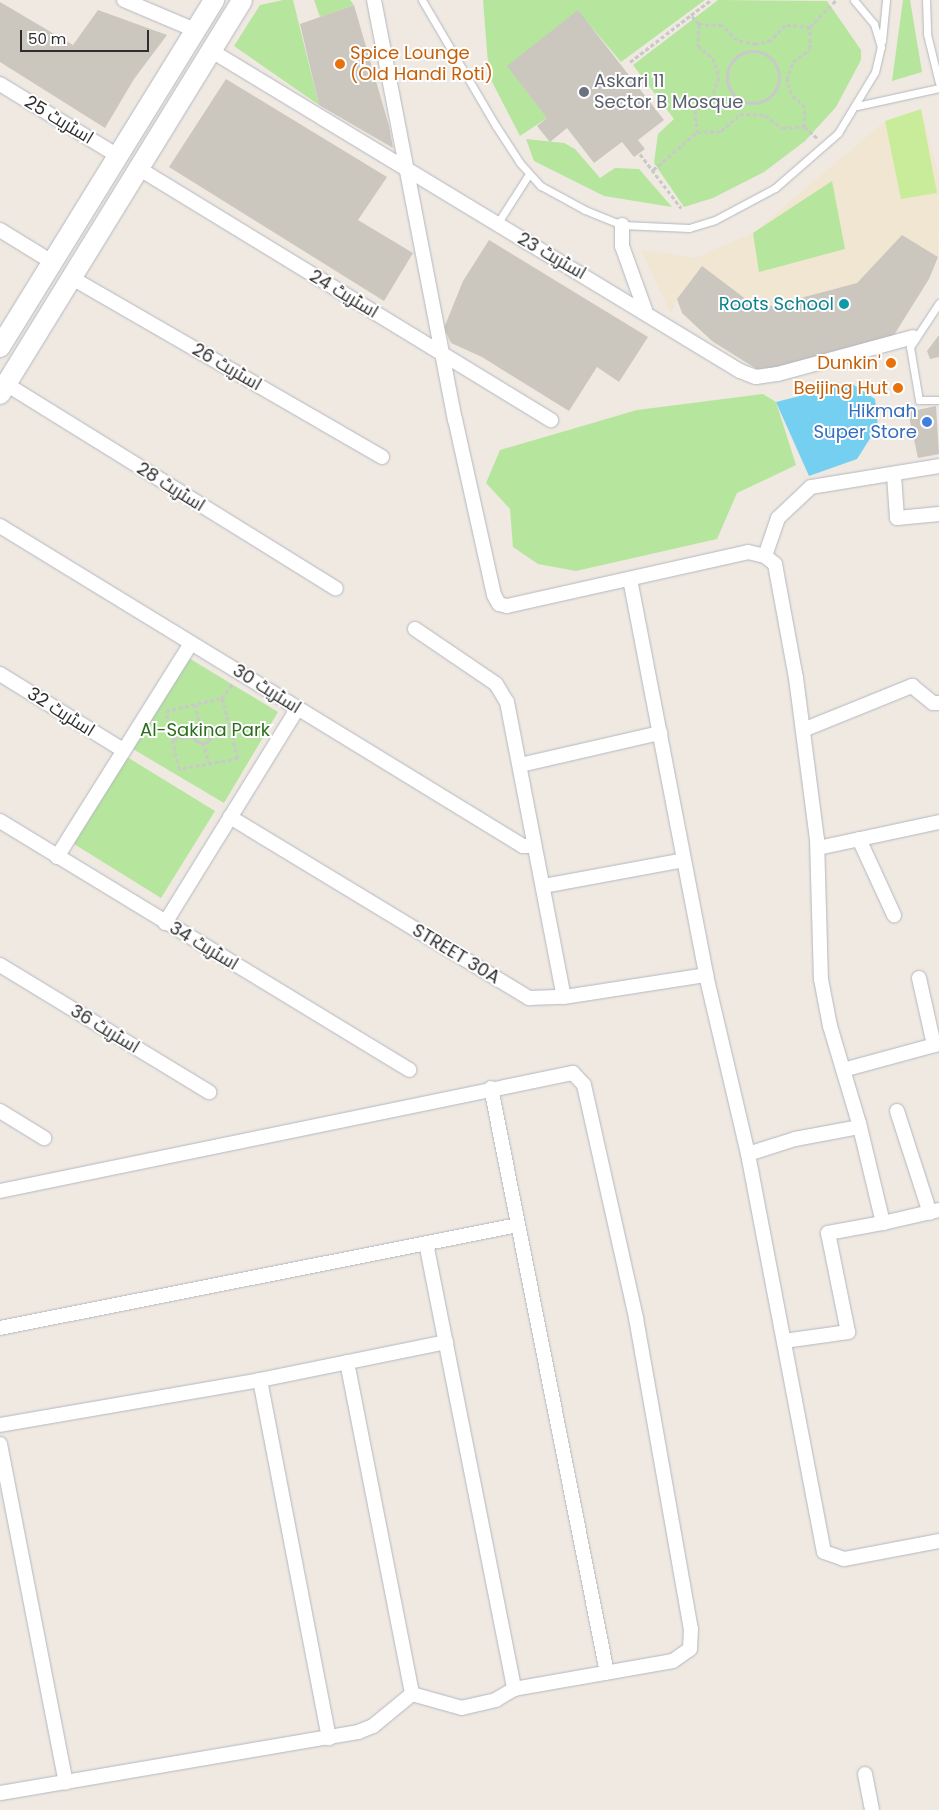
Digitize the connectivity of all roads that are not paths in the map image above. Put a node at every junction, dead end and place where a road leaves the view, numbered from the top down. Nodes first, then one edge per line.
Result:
1 (124, 0) edge
2 (214, 0) edge
3 (242, 0) edge
4 (374, 0) edge
5 (422, 0) edge
6 (854, 0) edge
7 (886, 0) edge
8 (926, 0) edge
9 (195, 30) junction
10 (881, 47) junction
11 (210, 50) junction
12 (939, 83) edge
13 (0, 84) edge
14 (939, 88) edge
15 (857, 106) junction
16 (118, 156) junction
17 (405, 166) junction
18 (138, 168) junction
19 (529, 174) junction
20 (497, 224) junction
21 (622, 225) junction
22 (0, 230) edge
23 (52, 262) junction
24 (72, 278) junction
25 (939, 303) edge
26 (645, 310) junction
27 (914, 337) junction
28 (0, 347) edge
29 (443, 354) junction
30 (3, 389) edge
31 (939, 400) edge
32 (551, 420) dead end
33 (382, 457) dead end
34 (939, 466) edge
35 (894, 474) junction
36 (939, 514) edge
37 (0, 526) edge
38 (765, 556) junction
39 (630, 579) junction
40 (336, 589) dead end
41 (415, 629) dead end
42 (191, 642) junction
43 (0, 674) edge
44 (939, 703) edge
45 (298, 708) junction
46 (803, 730) junction
47 (660, 733) junction
48 (123, 750) junction
49 (520, 765) junction
50 (230, 817) junction
51 (0, 820) edge
52 (939, 822) edge
53 (859, 839) junction
54 (534, 846) junction
55 (818, 848) junction
56 (57, 857) junction
57 (684, 860) junction
58 (543, 886) junction
59 (894, 916) dead end
60 (165, 923) junction
61 (0, 965) edge
62 (706, 975) junction
63 (920, 978) dead end
64 (564, 997) junction
65 (936, 1045) edge
66 (409, 1070) dead end
67 (843, 1070) junction
68 (490, 1088) junction
69 (209, 1092) dead end
70 (0, 1111) edge
71 (897, 1111) dead end
72 (860, 1128) junction
73 (44, 1138) dead end
74 (748, 1154) junction
75 (0, 1191) edge
76 (935, 1211) edge
77 (883, 1224) junction
78 (518, 1225) junction
79 (426, 1244) junction
80 (0, 1328) edge
81 (784, 1341) junction
82 (446, 1342) junction
83 (347, 1362) junction
84 (260, 1380) junction
85 (0, 1425) edge
86 (0, 1444) edge
87 (939, 1541) edge
88 (607, 1673) junction
89 (514, 1689) junction
90 (412, 1694) junction
91 (329, 1738) junction
92 (866, 1774) dead end
93 (66, 1783) junction
94 (0, 1793) edge
95 (872, 1810) edge

1 - 9 street
2 - 9 street
3 - 11 street
4 - 17 street
5 - 19 lane
6 - 10 lane
7 - 10 lane
8 - 12 lane
9 - 16 street
10 - 15 lane
11 - 17 street, اسٹریٹ 23
11 - 18 street
13 - 16 street, اسٹریٹ 25
14 - 15 lane
15 - 21 lane
16 - 23 street
17 - 20 street, اسٹریٹ 23
17 - 29 street
18 - 24 street
18 - 29 street, اسٹریٹ 24
19 - 20 lane
19 - 21 lane
20 - 26 street, اسٹریٹ 23
21 - 26 street
22 - 23 street
23 - 28 street
24 - 30 street
24 - 33 street, اسٹریٹ 26
25 - 27 lane
26 - 27 street, اسٹریٹ 23
27 - 31 lane
29 - 32 street, اسٹریٹ 24
29 - 39 street
30 - 40 street, اسٹریٹ 28
34 - 35 street
35 - 36 street
35 - 38 street
37 - 42 street, اسٹریٹ 30
38 - 39 street
38 - 46 street
39 - 47 street
41 - 49 street
42 - 45 street, اسٹریٹ 30
42 - 48 street
43 - 48 street, اسٹریٹ 32
44 - 46 street
45 - 50 street
45 - 54 street, اسٹریٹ 30
46 - 55 street
47 - 49 street
47 - 57 street
48 - 56 street
49 - 54 street
50 - 60 street
50 - 64 street, STREET 30A
51 - 56 street, اسٹریٹ 34
52 - 53 street
53 - 55 street
53 - 59 street
54 - 58 street
55 - 67 street
56 - 60 street, اسٹریٹ 34
57 - 58 street
57 - 62 street
58 - 64 street
60 - 66 street, اسٹریٹ 34
61 - 69 street, اسٹریٹ 36
62 - 64 street, STREET 30A
62 - 74 street
63 - 65 street
65 - 67 street
67 - 72 street
68 - 75 street
68 - 78 street
68 - 88 street
70 - 73 street
71 - 76 street
72 - 74 street
72 - 77 street
74 - 81 street
76 - 77 street
77 - 81 street
78 - 79 street
78 - 88 street
79 - 80 street
79 - 82 street
81 - 87 street
82 - 83 street
82 - 89 street
83 - 84 street
83 - 90 street
84 - 85 street
84 - 91 street
86 - 93 street
88 - 89 street
89 - 90 street
90 - 91 street
91 - 93 street
92 - 95 street
93 - 94 street

